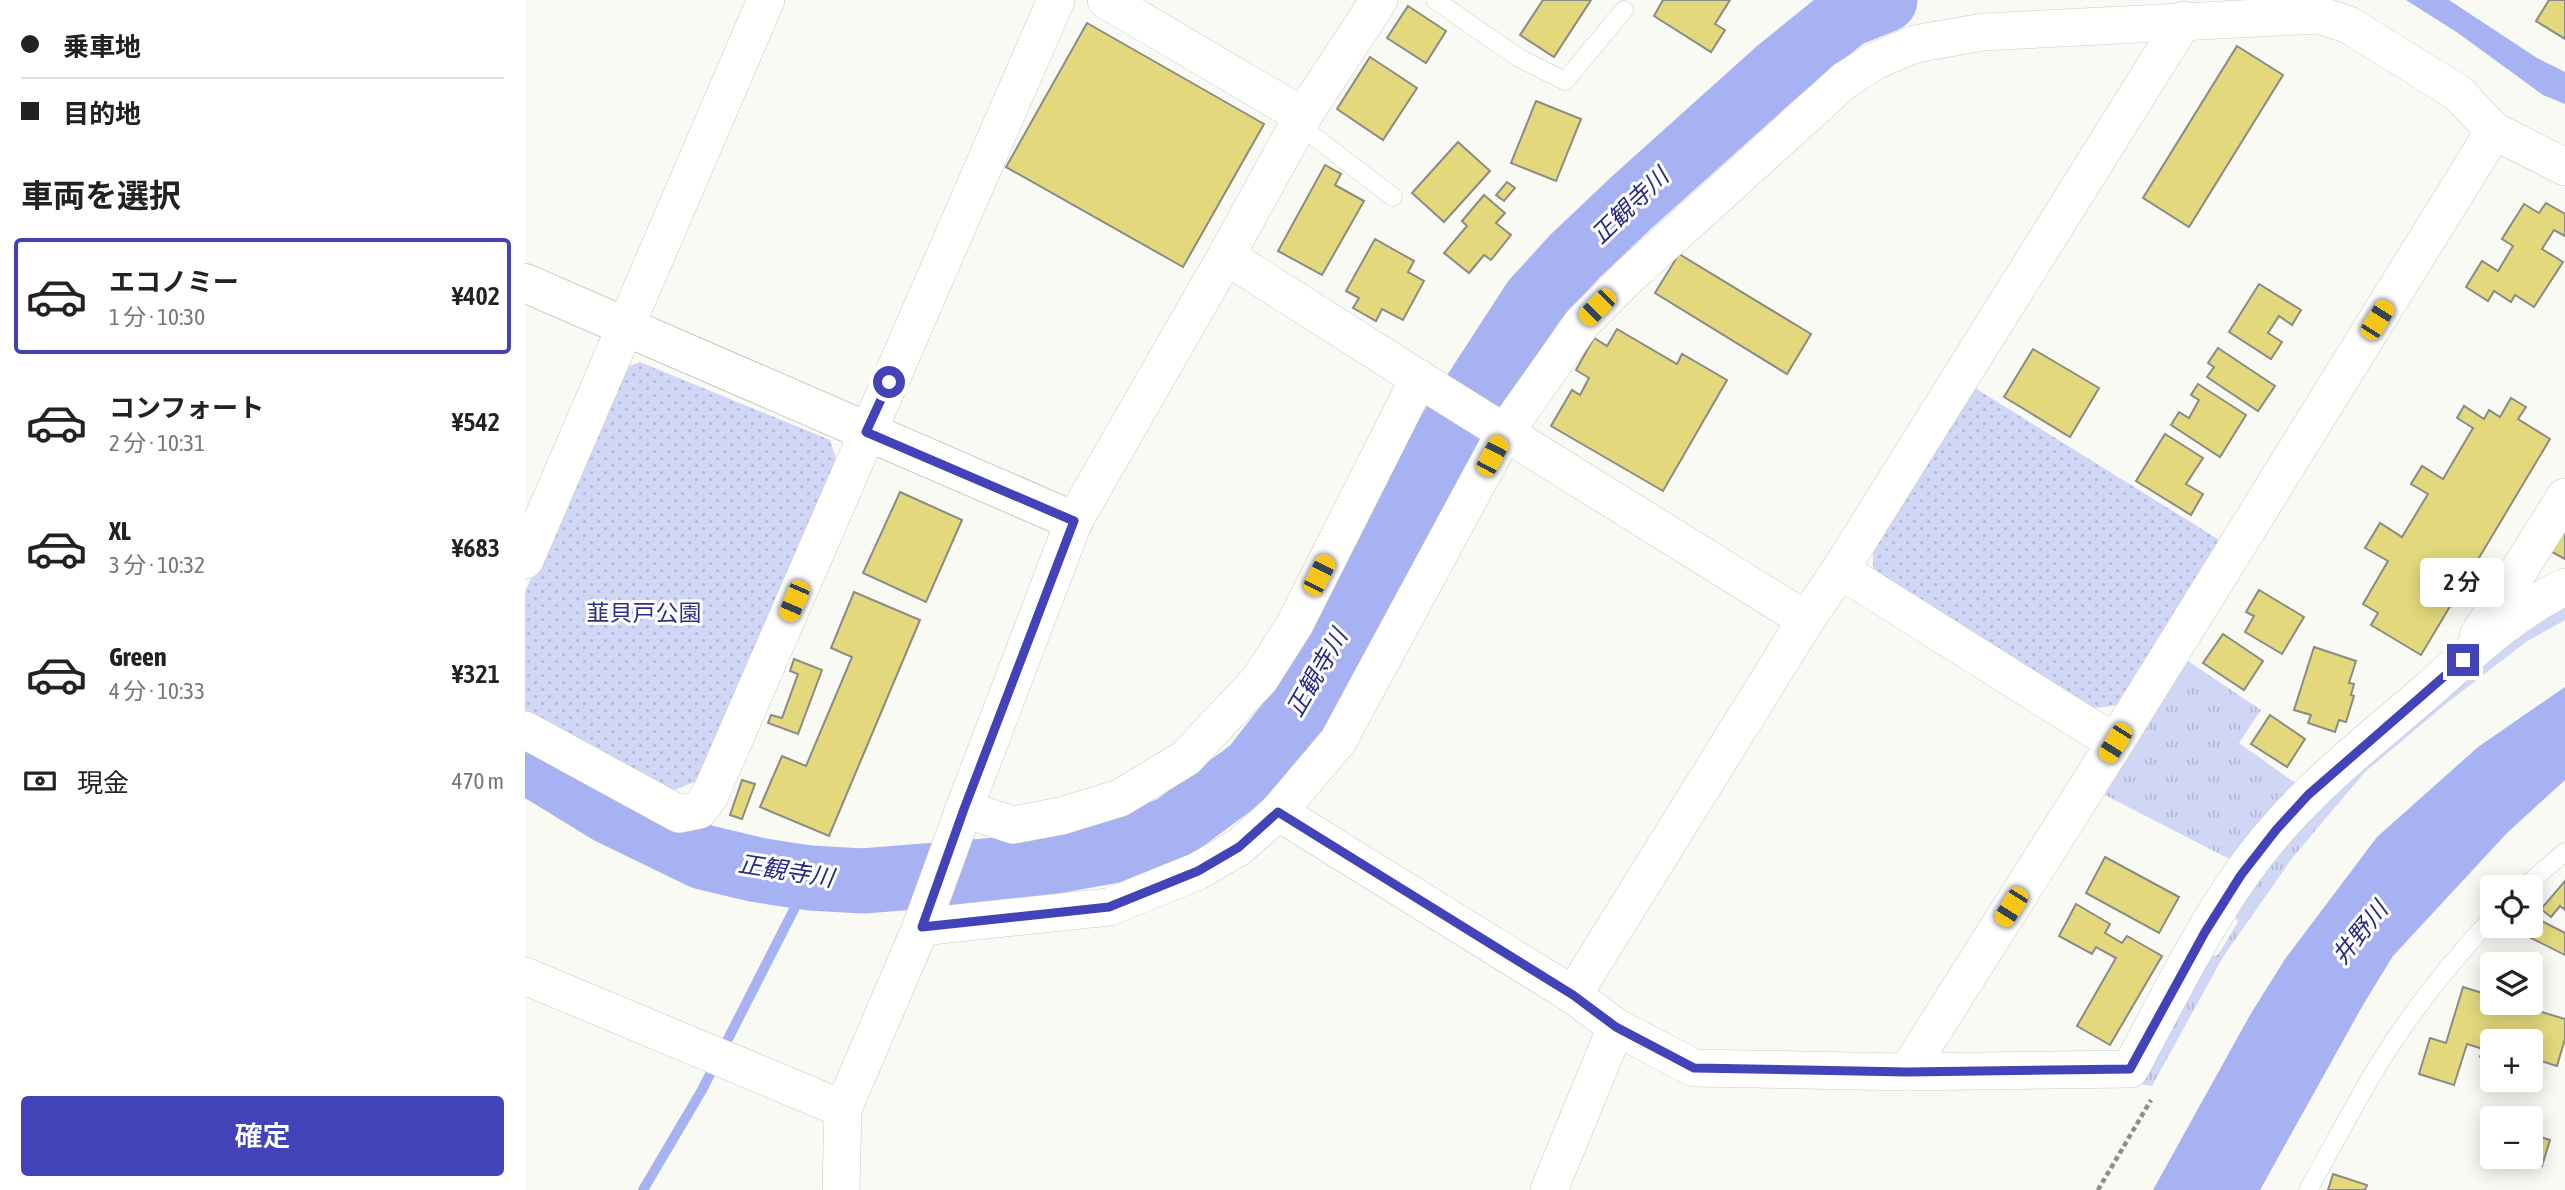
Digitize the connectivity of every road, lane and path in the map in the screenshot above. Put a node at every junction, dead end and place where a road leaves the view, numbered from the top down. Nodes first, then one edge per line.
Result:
1 (766, 0) edge
2 (1056, 0) edge
3 (1106, 0) edge
4 (1379, 0) edge
5 (1435, 0) edge
6 (1624, 10) dead end
7 (2184, 20) junction
8 (1301, 121) junction
9 (2494, 131) junction
10 (2565, 167) edge
11 (1393, 197) dead end
12 (1226, 256) junction
13 (525, 283) edge
14 (626, 327) junction
15 (1431, 386) junction
16 (1499, 428) junction
17 (866, 432) junction
18 (2565, 497) edge
19 (1074, 521) junction
20 (525, 561) edge
21 (1840, 570) junction
22 (2565, 587) edge
23 (1806, 620) junction
24 (2463, 660) junction
25 (525, 730) edge
26 (2115, 743) junction
27 (1278, 812) junction
28 (959, 824) junction
29 (2565, 852) edge
30 (2538, 875) edge
31 (925, 915) junction
32 (2480, 931) edge
33 (525, 976) edge
34 (1573, 995) junction
35 (1616, 1027) junction
36 (1907, 1072) junction
37 (2151, 1099) dead end
38 (843, 1109) junction
39 (841, 1190) edge
40 (1549, 1190) edge
41 (2098, 1190) edge
42 (2308, 1190) edge

1 - 14 street
2 - 17 street
3 - 8 street
4 - 8 street
5 - 6 lane
7 - 9 street
7 - 16 street
7 - 21 street
8 - 11 lane
8 - 12 street
9 - 10 street
9 - 26 street
12 - 15 street
12 - 19 street
13 - 14 street
14 - 17 street
14 - 20 street
15 - 16 street
15 - 28 street
16 - 23 street
16 - 27 street
17 - 19 street
17 - 25 street
18 - 24 street
19 - 28 street
21 - 23 street
21 - 26 street
22 - 24 street
23 - 34 street
24 - 36 street
26 - 36 street
27 - 31 street
27 - 34 street
28 - 31 street
29 - 30 lane
31 - 38 street
32 - 42 lane
33 - 38 street
34 - 35 street
35 - 36 street
35 - 40 street
37 - 41 path
38 - 39 street

